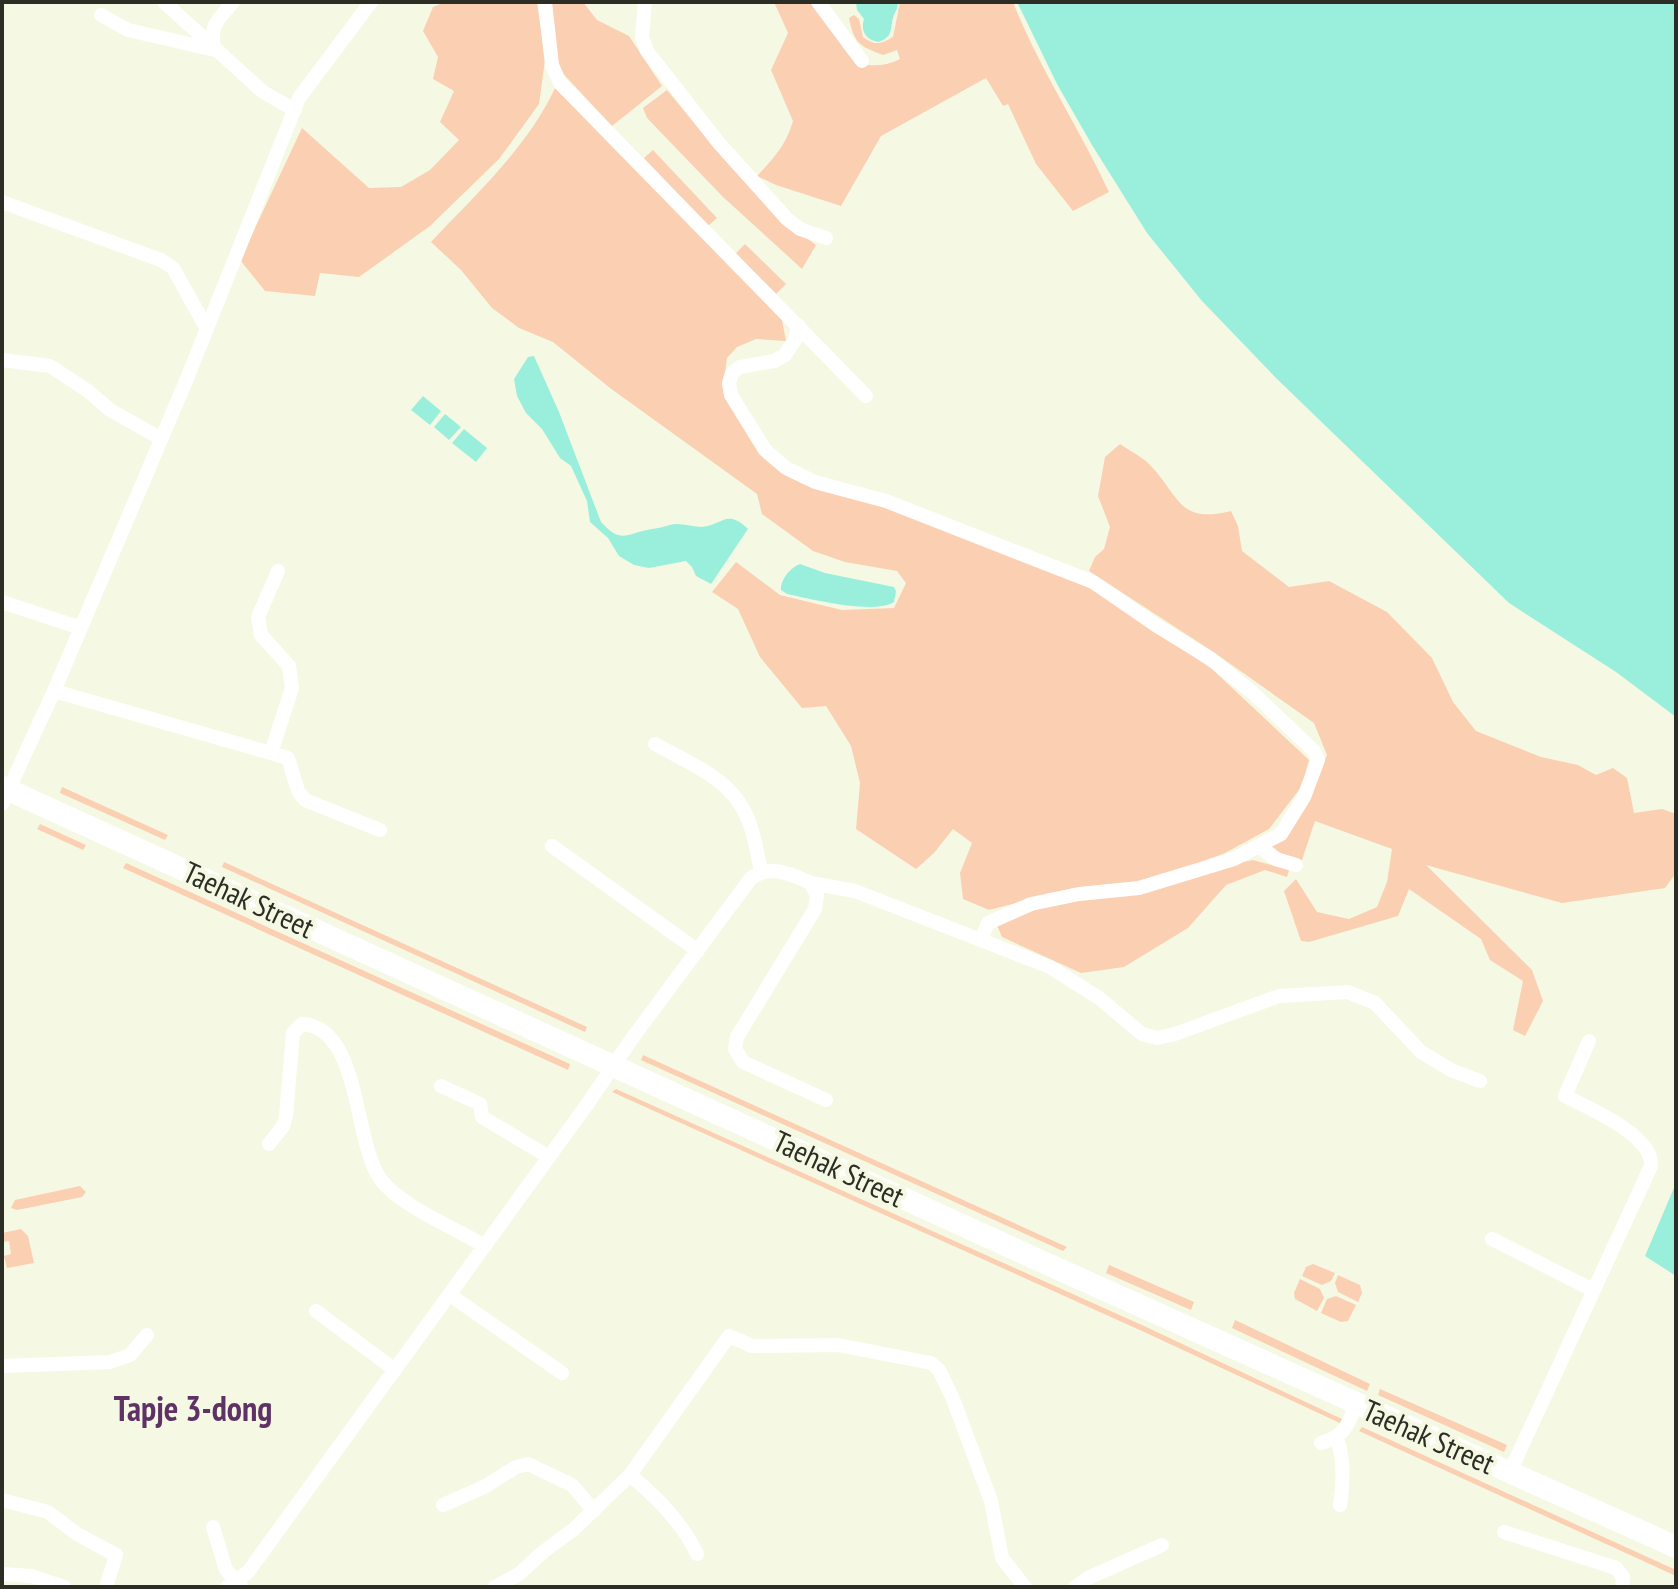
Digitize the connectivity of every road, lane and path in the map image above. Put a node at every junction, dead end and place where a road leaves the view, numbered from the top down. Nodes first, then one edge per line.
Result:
1 (164, 2) edge
2 (233, 2) edge
3 (371, 2) edge
4 (545, 2) edge
5 (645, 2) edge
6 (824, 4) edge
7 (101, 15) dead end
8 (215, 50) junction
9 (862, 61) dead end
10 (295, 110) junction
11 (2, 202) edge
12 (826, 238) dead end
13 (798, 325) junction
14 (207, 329) junction
15 (2, 360) edge
16 (866, 396) dead end
17 (160, 438) junction
18 (278, 571) dead end
19 (2, 602) edge
20 (81, 628) junction
21 (54, 691) junction
22 (655, 744) dead end
23 (271, 753) junction
24 (4, 794) edge
25 (380, 830) dead end
26 (552, 846) dead end
27 (1258, 846) junction
28 (1296, 865) dead end
29 (761, 872) junction
30 (811, 883) junction
31 (981, 939) junction
32 (698, 951) junction
33 (1589, 1041) dead end
34 (614, 1064) junction
35 (1480, 1081) dead end
36 (441, 1086) dead end
37 (826, 1100) dead end
38 (269, 1144) dead end
39 (549, 1157) junction
40 (1492, 1239) dead end
41 (485, 1246) junction
42 (1593, 1290) junction
43 (450, 1295) junction
44 (316, 1311) dead end
45 (147, 1335) dead end
46 (2, 1366) edge
47 (395, 1370) junction
48 (562, 1373) dead end
49 (1357, 1403) junction
50 (1337, 1439) junction
51 (1321, 1443) dead end
52 (1510, 1472) junction
53 (630, 1475) junction
54 (2, 1500) edge
55 (443, 1505) dead end
56 (1340, 1505) dead end
57 (594, 1511) junction
58 (213, 1527) dead end
59 (1504, 1532) dead end
60 (1162, 1545) dead end
61 (1676, 1547) edge
62 (697, 1554) dead end
63 (2, 1574) edge
64 (235, 1586) edge
65 (64, 1587) edge
66 (106, 1587) edge
67 (495, 1587) edge
68 (1025, 1587) edge
69 (1075, 1587) edge
70 (1622, 1587) edge

1 - 8 street
2 - 8 street
3 - 10 street
4 - 13 street
5 - 12 street
6 - 9 street
7 - 8 street
8 - 10 street
10 - 14 street
11 - 14 street
13 - 16 street
13 - 27 street
14 - 17 street
15 - 17 street
17 - 20 street
18 - 23 street
19 - 20 street
20 - 21 street
21 - 23 street
21 - 24 street
22 - 29 street
23 - 25 street
24 - 34 main road, Taehak Street
26 - 32 street
27 - 28 street
27 - 31 street
29 - 30 street
29 - 32 street
30 - 31 street
30 - 37 street
31 - 35 street
32 - 34 street
33 - 42 street
34 - 39 street
34 - 49 main road, Taehak Street
36 - 39 street
38 - 41 street
39 - 41 street
40 - 42 street
41 - 43 street
42 - 52 street
43 - 47 street
43 - 48 street
44 - 47 street
45 - 46 street
47 - 64 street
49 - 50 street
49 - 52 main road, Taehak Street
50 - 51 street
50 - 56 street
52 - 61 main road, Taehak Street
53 - 57 street
53 - 62 street
53 - 68 street
54 - 66 street
55 - 57 street
57 - 67 street
58 - 64 street
59 - 70 street
60 - 69 street
63 - 65 street

